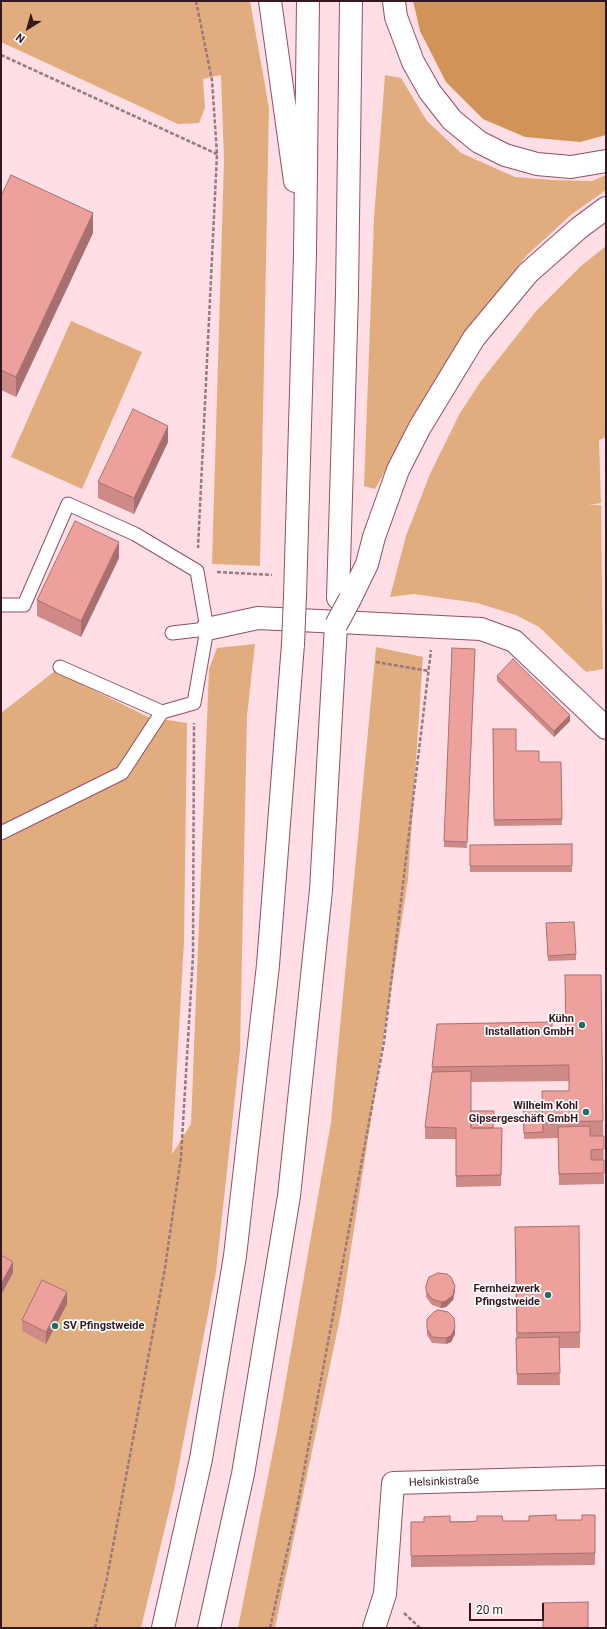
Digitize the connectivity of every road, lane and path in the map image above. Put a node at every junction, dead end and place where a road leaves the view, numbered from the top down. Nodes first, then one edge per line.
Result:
1 (196, 1) edge
2 (270, 1) edge
3 (308, 1) edge
4 (351, 1) edge
5 (394, 1) edge
6 (1, 55) edge
7 (217, 154) junction
8 (606, 161) edge
9 (606, 208) edge
10 (305, 254) junction
11 (197, 571) junction
12 (260, 574) dead end
13 (344, 599) junction
14 (1, 605) edge
15 (434, 628) junction
16 (207, 629) junction
17 (172, 633) dead end
18 (376, 662) dead end
19 (60, 667) dead end
20 (429, 671) junction
21 (194, 703) junction
22 (162, 712) junction
23 (606, 728) edge
24 (1, 833) edge
25 (606, 1477) edge
26 (95, 1628) edge
27 (163, 1628) edge
28 (209, 1628) edge
29 (270, 1628) edge
30 (374, 1628) edge

1 - 7 path
2 - 10 main road
3 - 10 main road
4 - 13 main road
5 - 8 main road
6 - 7 path
7 - 11 path
9 - 13 main road
10 - 27 main road, bridge
11 - 12 path
11 - 14 lane
11 - 16 lane
13 - 28 main road
15 - 16 main road
15 - 20 path
15 - 23 main road
16 - 17 lane
16 - 21 lane
18 - 20 path
19 - 22 lane
20 - 29 path
21 - 22 lane
21 - 26 path
22 - 24 lane
25 - 30 main road, Helsinkistraße

